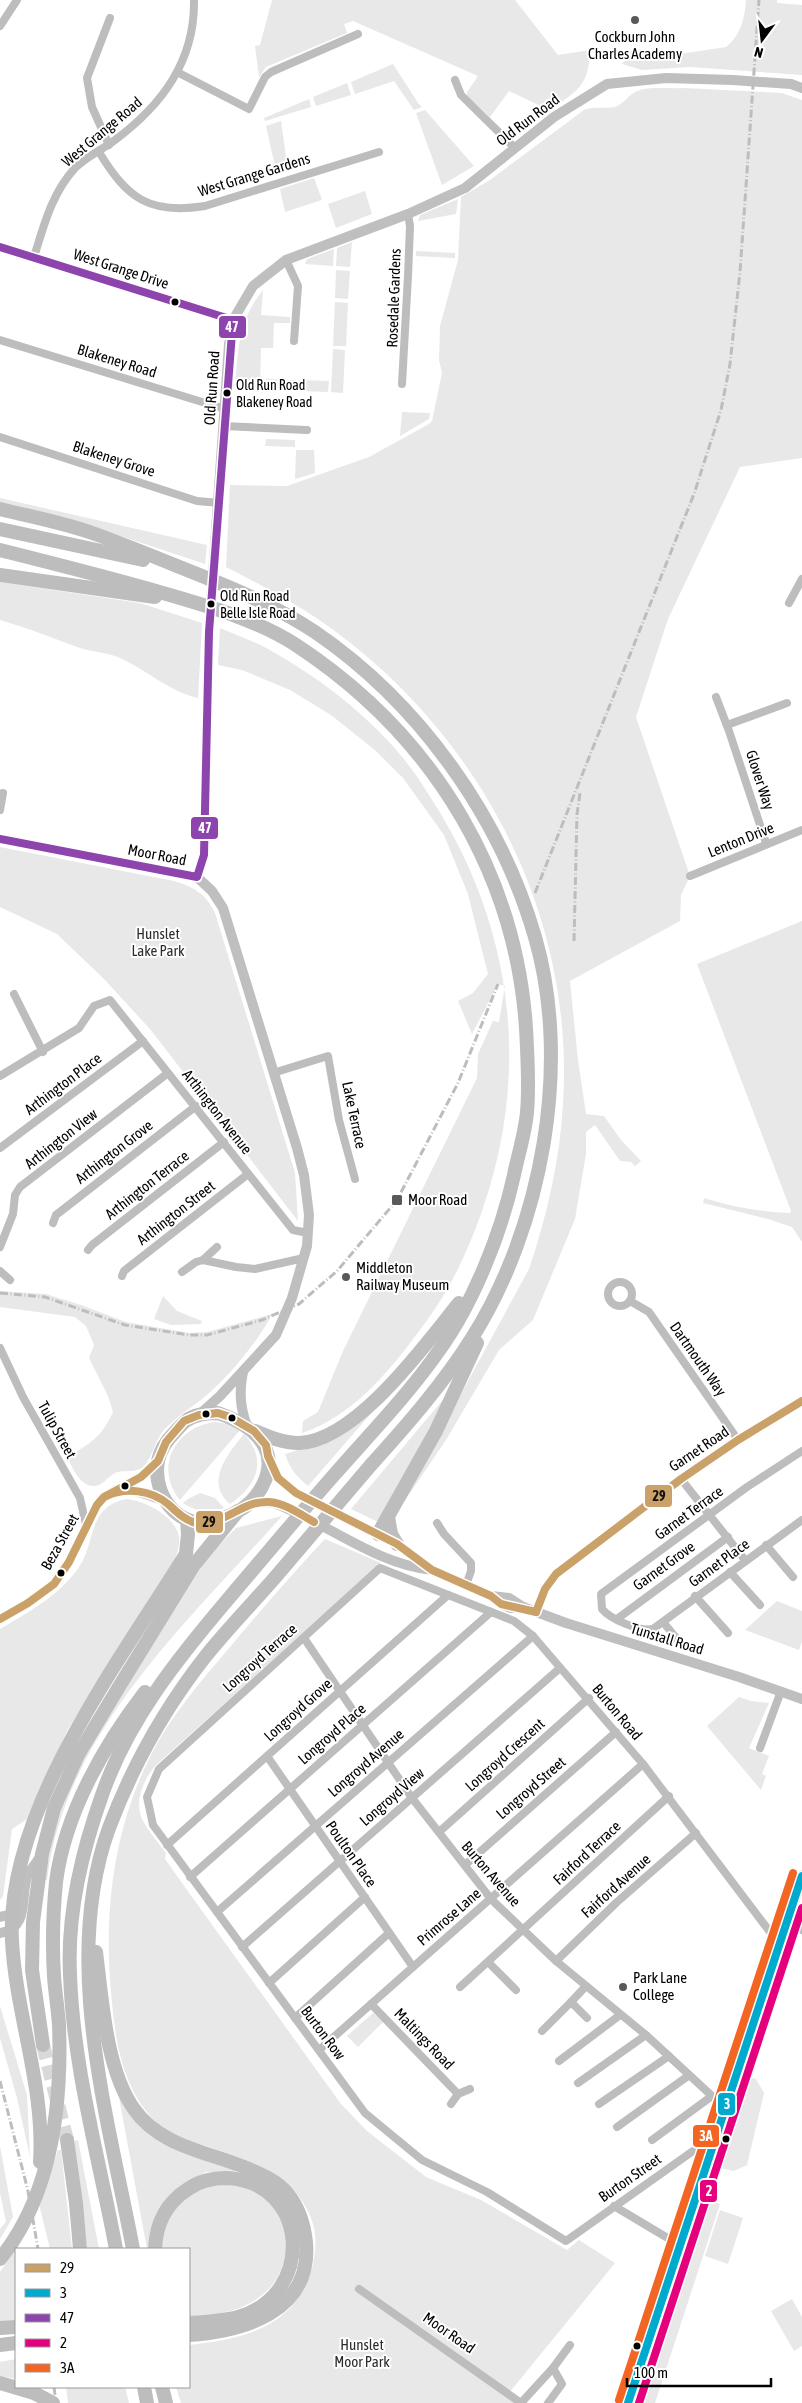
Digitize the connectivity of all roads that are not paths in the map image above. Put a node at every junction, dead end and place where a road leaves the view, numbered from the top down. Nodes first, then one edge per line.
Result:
1 (17, 0) edge
2 (194, 0) edge
3 (110, 18) dead end
4 (0, 26) edge
5 (358, 34) dead end
6 (178, 72) junction
7 (456, 80) dead end
8 (802, 81) edge
9 (791, 84) junction
10 (802, 88) edge
11 (109, 145) junction
12 (515, 148) junction
13 (99, 152) junction
14 (379, 152) dead end
15 (408, 214) junction
16 (0, 247) edge
17 (34, 257) junction
18 (286, 260) junction
19 (233, 320) junction
20 (0, 340) edge
21 (294, 340) dead end
22 (402, 384) dead end
23 (225, 408) junction
24 (224, 426) junction
25 (307, 430) dead end
26 (0, 437) edge
27 (220, 503) junction
28 (0, 509) edge
29 (0, 529) edge
30 (0, 550) edge
31 (186, 569) junction
32 (0, 575) edge
33 (802, 579) edge
34 (181, 598) junction
35 (789, 603) dead end
36 (716, 697) dead end
37 (787, 704) dead end
38 (727, 725) junction
39 (3, 793) dead end
40 (0, 810) edge
41 (802, 830) edge
42 (0, 839) edge
43 (766, 844) junction
44 (690, 876) dead end
45 (197, 877) junction
46 (14, 994) dead end
47 (143, 1041) junction
48 (43, 1052) junction
49 (168, 1073) junction
50 (273, 1074) junction
51 (0, 1076) edge
52 (196, 1106) junction
53 (224, 1142) junction
54 (0, 1148) edge
55 (248, 1174) junction
56 (355, 1179) dead end
57 (53, 1223) dead end
58 (308, 1233) junction
59 (0, 1246) edge
60 (217, 1247) dead end
61 (88, 1250) dead end
62 (304, 1258) junction
63 (203, 1260) junction
64 (0, 1271) edge
65 (182, 1272) dead end
66 (122, 1276) dead end
67 (504, 1278) junction
68 (10, 1280) dead end
69 (476, 1284) junction
70 (630, 1301) dead end
71 (0, 1348) edge
72 (243, 1371) junction
73 (802, 1401) edge
74 (199, 1414) junction
75 (251, 1429) junction
76 (738, 1440) junction
77 (802, 1451) edge
78 (268, 1456) junction
79 (158, 1461) junction
80 (681, 1479) junction
81 (115, 1490) junction
82 (164, 1500) junction
83 (244, 1508) junction
84 (708, 1516) junction
85 (388, 1517) junction
86 (187, 1520) junction
87 (437, 1523) dead end
88 (801, 1523) edge
89 (86, 1525) junction
90 (378, 1534) junction
91 (728, 1537) junction
92 (279, 1539) junction
93 (396, 1544) junction
94 (766, 1545) junction
95 (362, 1546) junction
96 (745, 1560) junction
97 (380, 1568) joint
98 (432, 1570) junction
99 (730, 1572) junction
100 (793, 1577) dead end
101 (466, 1584) junction
102 (448, 1595) junction
103 (695, 1596) junction
104 (600, 1604) joint
105 (760, 1605) dead end
106 (491, 1612) junction
107 (536, 1612) junction
108 (617, 1618) junction
109 (0, 1619) edge
110 (663, 1622) junction
111 (653, 1630) joint
112 (728, 1633) dead end
113 (534, 1636) junction
114 (304, 1638) junction
115 (678, 1640) dead end
116 (560, 1668) junction
117 (340, 1691) junction
118 (781, 1691) junction
119 (589, 1698) junction
120 (802, 1699) edge
121 (362, 1725) junction
122 (616, 1732) junction
123 (760, 1748) dead end
124 (267, 1756) junction
125 (387, 1762) junction
126 (643, 1764) junction
127 (159, 1769) joint
128 (290, 1789) junction
129 (668, 1796) junction
130 (412, 1798) junction
131 (315, 1825) junction
132 (438, 1832) junction
133 (696, 1833) junction
134 (167, 1845) junction
135 (42, 1854) junction
136 (340, 1861) junction
137 (465, 1865) junction
138 (802, 1876) edge
139 (190, 1877) junction
140 (799, 1893) edge
141 (365, 1897) junction
142 (491, 1898) junction
143 (91, 1912) junction
144 (217, 1912) junction
145 (787, 1921) junction
146 (9, 1922) edge
147 (523, 1930) junction
148 (802, 1930) edge
149 (390, 1933) junction
150 (33, 1935) junction
151 (782, 1936) junction
152 (242, 1947) junction
153 (556, 1961) junction
154 (489, 1963) junction
155 (413, 1967) junction
156 (269, 1983) junction
157 (586, 1986) junction
158 (460, 1987) dead end
159 (516, 1990) dead end
160 (571, 2002) junction
161 (371, 2004) junction
162 (620, 2015) junction
163 (295, 2018) junction
164 (587, 2018) dead end
165 (542, 2031) dead end
166 (646, 2035) junction
167 (43, 2045) tunnel mouth
168 (319, 2050) junction
169 (668, 2056) junction
170 (559, 2061) dead end
171 (688, 2076) junction
172 (578, 2083) dead end
173 (470, 2089) dead end
174 (458, 2094) junction
175 (712, 2096) junction
176 (451, 2104) dead end
177 (598, 2104) dead end
178 (728, 2104) junction
179 (618, 2127) dead end
180 (67, 2140) tunnel mouth
181 (652, 2140) dead end
182 (712, 2151) junction
183 (37, 2190) junction
184 (614, 2206) junction
185 (566, 2241) joint
186 (681, 2246) junction
187 (80, 2248) edge
188 (116, 2248) edge
189 (133, 2248) edge
190 (155, 2248) edge
191 (1, 2258) edge
192 (359, 2289) dead end
193 (190, 2323) edge
194 (0, 2328) edge
195 (15, 2328) edge
196 (190, 2335) edge
197 (15, 2343) edge
198 (0, 2345) edge
199 (570, 2345) dead end
200 (553, 2368) junction
201 (0, 2383) edge
202 (15, 2387) edge
203 (18, 2388) edge
204 (144, 2388) edge
205 (164, 2388) edge
206 (53, 2403) edge
207 (147, 2403) edge
208 (167, 2403) edge
209 (521, 2403) edge
210 (548, 2403) edge
211 (628, 2403) edge

1 - 4 street
2 - 6 street, West Grange Road
3 - 11 street
5 - 6 street
6 - 11 street, West Grange Road
7 - 12 street
8 - 9 street
9 - 10 street
9 - 12 street, Old Run Road
11 - 13 street, West Grange Road
12 - 15 street, Old Run Road
13 - 14 street, West Grange Gardens
13 - 17 street, West Grange Road
15 - 18 street, Old Run Road
15 - 22 street, Rosedale Gardens
16 - 17 street, West Grange Drive
17 - 19 street, West Grange Drive
18 - 19 street, Old Run Road
18 - 21 street
19 - 23 street, Old Run Road
20 - 23 street, Blakeney Road
23 - 24 street, Old Run Road
24 - 25 street
24 - 27 street, Old Run Road
26 - 27 street, Blakeney Grove
27 - 45 street, Old Run Road
28 - 31 highway
29 - 31 highway
30 - 34 highway
31 - 67 highway
32 - 34 highway
33 - 35 street
34 - 69 highway
36 - 38 street, Glover Way
37 - 38 street
38 - 43 street, Glover Way
39 - 40 street
41 - 43 street, Lenton Drive
42 - 45 street, Moor Road
43 - 44 street, Lenton Drive
45 - 50 street, Moor Road
46 - 48 street
47 - 48 street, Arthington Avenue
47 - 49 street, Arthington Avenue
47 - 54 street, Arthington Place
48 - 51 street
49 - 52 street, Arthington Avenue
49 - 59 street, Arthington View
50 - 56 street, Lake Terrace
50 - 58 street, Moor Road
52 - 53 street, Arthington Avenue
52 - 57 street, Arthington Grove
53 - 55 street, Arthington Avenue
53 - 61 street, Arthington Terrace
55 - 58 street, Arthington Avenue
55 - 66 street, Arthington Street
58 - 62 street, Moor Road
60 - 63 street
62 - 63 street
62 - 72 street, Moor Road
63 - 65 street
64 - 68 street
67 - 85 highway
67 - 143 highway
69 - 75 highway
69 - 92 highway
70 - 76 street, Dartmouth Way
71 - 89 street, Tulip Street
72 - 74 street, Moor Road
72 - 75 street
73 - 76 street, Garnet Road
74 - 75 highway
74 - 79 highway
75 - 78 highway
76 - 80 street, Garnet Road
77 - 84 street, Garnet Terrace
78 - 83 highway
78 - 90 street, Tunstall Road
79 - 81 street, Beza Street
79 - 82 highway
80 - 84 street
80 - 107 street, Garnet Road
81 - 82 street
81 - 89 street, Beza Street
82 - 86 highway
83 - 86 highway
83 - 95 street, Tunstall Road
83 - 135 highway
84 - 91 street
84 - 104 street, Garnet Terrace
85 - 90 highway
85 - 93 highway
86 - 146 highway
87 - 101 street
88 - 94 street, Garnet Place
89 - 109 street, Beza Street
90 - 93 street, Tunstall Road
90 - 95 street
91 - 96 street
91 - 108 street, Garnet Grove
92 - 183 highway
92 - 188 highway
93 - 98 street, Tunstall Road
94 - 96 street, Garnet Place
94 - 100 street
95 - 98 street, Tunstall Road
96 - 99 street, Garnet Place
97 - 102 street, Burton Road
97 - 114 street, Longroyd Terrace
98 - 101 street, Tunstall Road
99 - 103 street, Garnet Place
99 - 105 street
101 - 107 street, Tunstall Road
102 - 106 street, Burton Road
102 - 117 street, Longroyd Grove
103 - 110 street, Garnet Place
103 - 112 street
104 - 108 street, Tunstall Road
106 - 113 street, Burton Road
106 - 121 street, Longroyd Place
107 - 118 street, Tunstall Road
108 - 111 street, Tunstall Road
110 - 111 street, Garnet Place
110 - 115 street, Tunstall Road
113 - 116 street, Burton Road
113 - 125 street, Longroyd Avenue
114 - 117 street, Burton Avenue
114 - 127 street, Longroyd Terrace
116 - 119 street, Burton Road
116 - 130 street, Longroyd View
117 - 121 street, Burton Avenue
117 - 124 street, Longroyd Grove
118 - 120 street, Tunstall Road
118 - 123 street
119 - 122 street, Burton Road
119 - 132 street, Longroyd Crescent
121 - 125 street, Burton Avenue
121 - 128 street, Longroyd Place
122 - 126 street, Burton Road
122 - 137 street, Longroyd Street
124 - 128 street, Poulton Place
124 - 134 street, Longroyd Grove
125 - 130 street, Burton Avenue
125 - 131 street, Longroyd Avenue
126 - 129 street, Burton Road
126 - 142 street, Primrose Lane
127 - 134 street, Burton Row
128 - 131 street, Poulton Place
128 - 139 street, Longroyd Place
129 - 133 street, Burton Road
129 - 147 street, Fairford Terrace
130 - 132 street, Burton Avenue
130 - 136 street, Longroyd View
131 - 136 street, Poulton Place
131 - 144 street, Longroyd Avenue
132 - 137 street, Burton Avenue
133 - 151 street, Burton Road
133 - 153 street, Fairford Avenue
134 - 139 street, Burton Row
135 - 146 street
135 - 150 highway
136 - 141 street, Poulton Place
136 - 152 street, Longroyd View
137 - 142 street, Burton Avenue
138 - 140 main road
139 - 144 street, Burton Row
140 - 145 main road
141 - 149 street, Poulton Place
141 - 156 street
142 - 147 street, Burton Avenue
142 - 155 street, Primrose Lane
143 - 189 highway
143 - 196 highway
144 - 152 street, Burton Row
145 - 148 street
145 - 151 main road
146 - 150 street
146 - 183 highway
147 - 153 street, Burton Avenue
147 - 154 street, Fairford Terrace
149 - 155 street, Poulton Place
149 - 163 street
150 - 167 highway
151 - 178 main road
152 - 156 street, Burton Row
153 - 157 street, Burton Avenue
154 - 158 street, Fairford Terrace
154 - 159 street
155 - 161 street, Primrose Lane
156 - 163 street, Burton Row
157 - 160 street
157 - 162 street, Burton Avenue
160 - 164 street
160 - 165 street
161 - 168 street, Primrose Lane
161 - 174 street, Maltings Road
162 - 166 street, Burton Avenue
162 - 170 street
163 - 168 street, Burton Row
166 - 169 street, Burton Avenue
166 - 172 street
168 - 185 street, Burton Row
169 - 171 street, Burton Avenue
169 - 177 street
171 - 175 street, Burton Avenue
171 - 179 street
173 - 174 street
174 - 176 street
175 - 178 street, Burton Avenue
175 - 181 street
178 - 182 main road
180 - 187 highway
182 - 184 street, Burton Street
182 - 186 main road
183 - 191 highway
184 - 185 street, Burton Street
184 - 186 street
186 - 211 main road
190 - 193 highway
192 - 209 street, Moor Road
194 - 195 highway
197 - 198 highway
199 - 200 street
200 - 209 street
200 - 210 street
201 - 202 highway
203 - 206 highway
204 - 207 highway
205 - 208 highway

